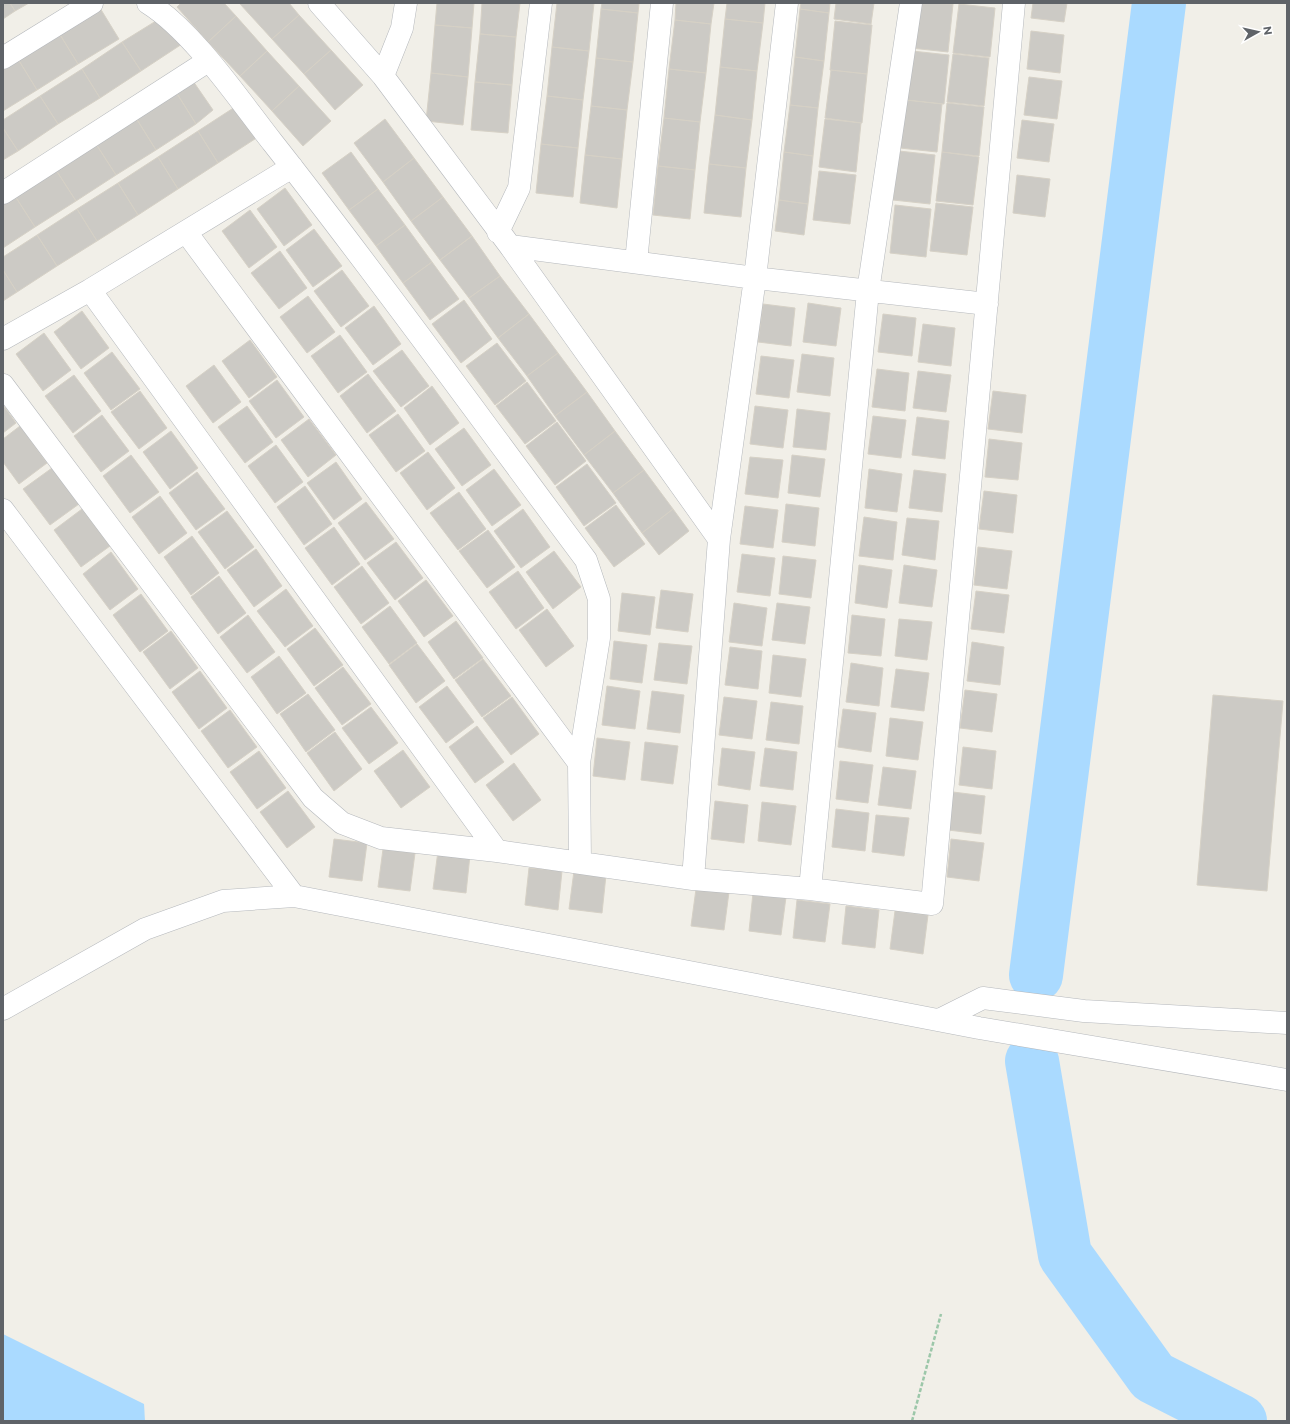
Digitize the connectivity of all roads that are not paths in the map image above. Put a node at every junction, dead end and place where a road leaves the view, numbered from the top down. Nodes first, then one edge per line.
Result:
1 (92, 3) edge
2 (148, 3) edge
3 (319, 3) edge
4 (406, 3) edge
5 (541, 3) edge
6 (662, 3) edge
7 (788, 3) edge
8 (911, 3) edge
9 (1014, 3) edge
10 (3, 58) edge
11 (208, 61) junction
12 (383, 76) junction
13 (292, 167) junction
14 (3, 193) edge
15 (186, 232) junction
16 (504, 239) junction
17 (636, 262) junction
18 (755, 278) junction
19 (90, 290) junction
20 (868, 291) junction
21 (987, 304) junction
22 (3, 339) edge
23 (3, 385) edge
24 (3, 510) edge
25 (719, 539) junction
26 (579, 763) junction
27 (497, 851) junction
28 (580, 862) junction
29 (693, 879) junction
30 (810, 889) junction
31 (294, 896) junction
32 (3, 1009) edge
33 (939, 1020) junction
34 (1287, 1023) edge
35 (1287, 1080) edge

1 - 10 street
2 - 11 street
3 - 12 street
4 - 12 street
5 - 16 street
6 - 17 street
7 - 18 street
8 - 20 street
9 - 21 street
11 - 13 street
11 - 14 street
12 - 16 street
13 - 15 street
13 - 26 street
15 - 19 street
15 - 26 street
16 - 17 street
16 - 25 street
17 - 18 street
18 - 20 street
18 - 25 street
19 - 22 street
19 - 27 street
20 - 21 street
20 - 30 street
21 - 30 street
23 - 27 street
24 - 31 street
25 - 29 street
26 - 28 street
27 - 28 street
28 - 29 street
29 - 30 street
31 - 32 street
31 - 33 street
33 - 34 street
33 - 35 street

